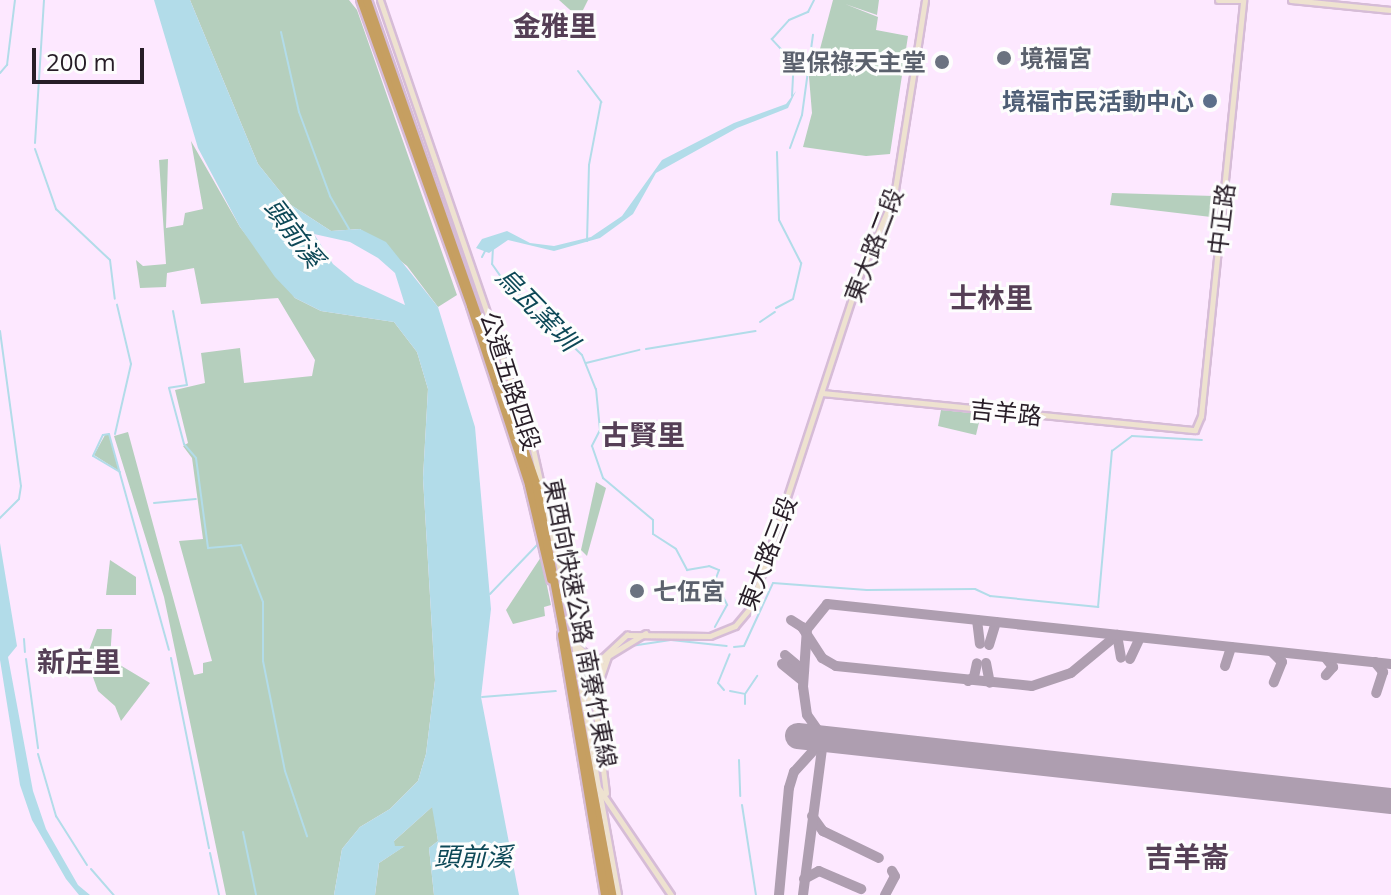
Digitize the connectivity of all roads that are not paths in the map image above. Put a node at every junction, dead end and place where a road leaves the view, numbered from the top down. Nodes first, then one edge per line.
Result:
1 (364, 0) edge
2 (380, 0) edge
3 (925, 0) edge
4 (1218, 0) edge
5 (1242, 0) edge
6 (1291, 0) edge
7 (1391, 10) edge
8 (822, 393) junction
9 (1189, 433) joint
10 (563, 624) junction
11 (573, 632) junction
12 (600, 668) junction
13 (586, 714) junction
14 (598, 787) junction
15 (607, 797) junction
16 (603, 808) junction
17 (605, 895) edge
18 (612, 895) edge
19 (618, 895) edge
20 (671, 895) edge

1 - 10 highway, 東西向快速公路 南寮竹東線
2 - 11 street, 公道五路四段
3 - 8 street, 東大路二段
4 - 5 street
5 - 9 street, 中正路
6 - 7 street
8 - 9 street, 吉羊路
8 - 12 street, 東大路三段
10 - 17 highway, 東西向快速公路 南寮竹東線
10 - 18 highway, 東西向快速公路 南寮竹東線
11 - 12 street, 公道五路四段
11 - 13 street
12 - 13 street, 東大路三段
12 - 15 street, 東大路三段
13 - 14 street, 東大路三段
14 - 15 street, 東大路三段
14 - 16 street
15 - 16 street
15 - 20 street, 東大路三段
16 - 19 street

